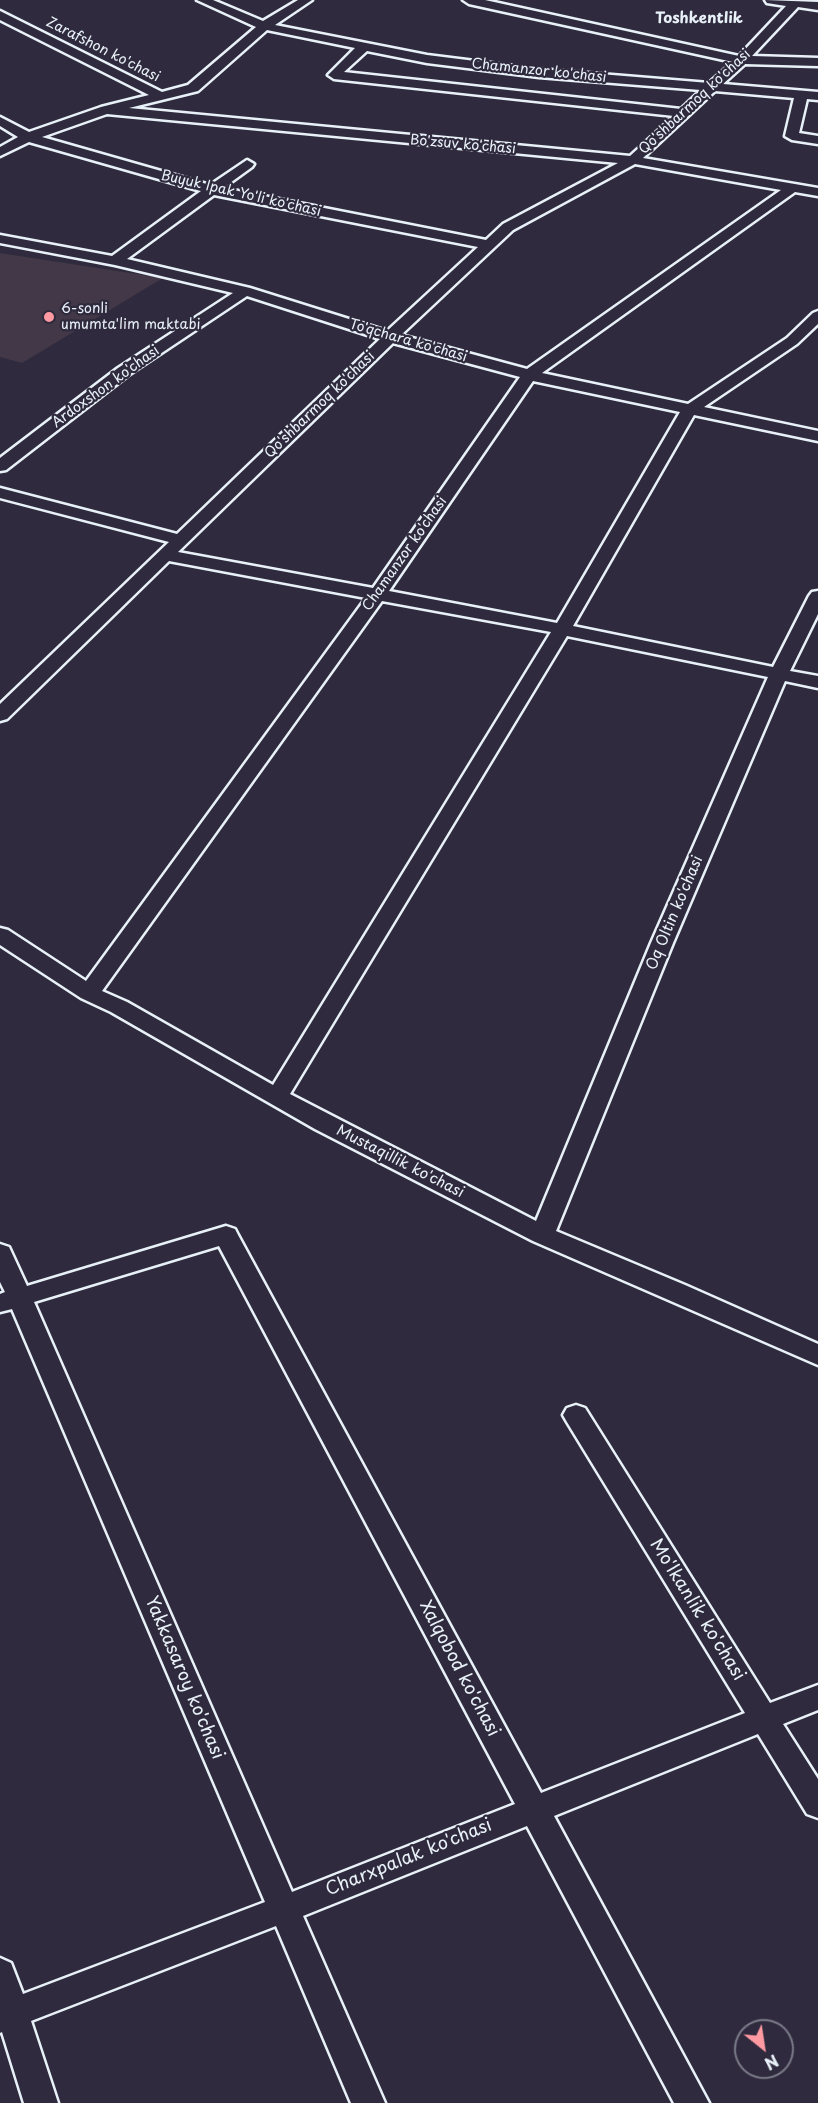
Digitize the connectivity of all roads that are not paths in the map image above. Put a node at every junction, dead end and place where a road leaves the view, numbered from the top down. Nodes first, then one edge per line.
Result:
1 (203, 0) edge
2 (306, 0) edge
3 (469, 0) edge
4 (771, 0) edge
5 (794, 4) junction
6 (818, 6) edge
7 (0, 15) edge
8 (264, 26) junction
9 (366, 45) junction
10 (742, 60) junction
11 (818, 62) edge
12 (193, 88) junction
13 (711, 88) junction
14 (801, 95) junction
15 (160, 96) junction
16 (818, 96) edge
17 (106, 110) junction
18 (685, 113) junction
19 (152, 116) junction
20 (0, 121) edge
21 (28, 136) junction
22 (818, 140) edge
23 (0, 152) edge
24 (633, 160) junction
25 (247, 164) dead end
26 (792, 188) junction
27 (212, 190) junction
28 (818, 192) edge
29 (0, 239) edge
30 (489, 245) junction
31 (115, 261) junction
32 (245, 291) junction
33 (818, 316) edge
34 (390, 337) junction
35 (529, 375) junction
36 (689, 410) junction
37 (818, 436) edge
38 (0, 466) edge
39 (0, 494) edge
40 (182, 540) junction
41 (167, 555) junction
42 (378, 594) junction
43 (818, 596) edge
44 (562, 629) junction
45 (778, 675) junction
46 (818, 682) edge
47 (0, 715) edge
48 (0, 935) edge
49 (89, 993) junction
50 (278, 1096) junction
51 (542, 1235) junction
52 (0, 1253) edge
53 (9, 1300) edge
54 (818, 1355) edge
55 (576, 1415) dead end
56 (818, 1697) edge
57 (763, 1717) junction
58 (818, 1805) edge
59 (534, 1808) junction
60 (284, 1909) junction
61 (0, 1973) edge
62 (7, 2015) edge
63 (42, 2103) edge
64 (368, 2103) edge
65 (692, 2103) edge

1 - 8 street, Chamanzor ko'chasi
2 - 8 street
3 - 10 street
4 - 5 street
5 - 6 street
5 - 10 street, Qo'shbarmoq ko'chasi
7 - 15 street, Zarafshon ko'chasi
8 - 9 street, Chamanzor ko'chasi
8 - 12 street
9 - 13 street, Chamanzor ko'chasi
9 - 18 street
10 - 11 street
10 - 13 street, Qo'shbarmoq ko'chasi
12 - 15 street
12 - 19 street
13 - 14 street, Chamanzor ko'chasi
13 - 18 street, Qo'shbarmoq ko'chasi
14 - 16 street, Chamanzor ko'chasi
14 - 22 street
15 - 17 street
17 - 19 street, Bo'zsuv ko'chasi
17 - 21 street
18 - 24 street, Qo'shbarmoq ko'chasi
19 - 24 street, Bo'zsuv ko'chasi
20 - 21 street, Buyuk Ipak Yo'li ko'chasi
21 - 23 street
21 - 27 street, Buyuk Ipak Yo'li ko'chasi
24 - 26 street, Bo'zsuv ko'chasi
24 - 30 street, Qo'shbarmoq ko'chasi
25 - 27 street
26 - 28 street, Bo'zsuv ko'chasi
26 - 35 street, Chamanzor ko'chasi
27 - 30 street, Buyuk Ipak Yo'li ko'chasi
27 - 31 street
29 - 31 street, To'qchara ko'chasi
30 - 34 street, Qo'shbarmoq ko'chasi
31 - 32 street, To'qchara ko'chasi
32 - 34 street, To'qchara ko'chasi
32 - 38 street, Ardoxshon ko'chasi
33 - 36 street
34 - 35 street, To'qchara ko'chasi
34 - 40 street, Qo'shbarmoq ko'chasi
35 - 36 street, To'qchara ko'chasi
35 - 42 street, Chamanzor ko'chasi
36 - 37 street, To'qchara ko'chasi
36 - 44 street
39 - 40 street
40 - 41 street, Qo'shbarmoq ko'chasi
41 - 42 street
41 - 47 street, Qo'shbarmoq ko'chasi
42 - 44 street
42 - 49 street, Chamanzor ko'chasi
43 - 45 street, Oq Oltin ko'chasi
44 - 45 street
44 - 50 street
45 - 46 street
45 - 51 street, Oq Oltin ko'chasi
48 - 49 street, Mustaqillik ko'chasi
49 - 50 street, Mustaqillik ko'chasi
50 - 51 street, Mustaqillik ko'chasi
51 - 54 street, Mustaqillik ko'chasi
52 - 53 street, Yakkasaroy ko'chasi
53 - 59 street, Xalqobod ko'chasi
53 - 60 street, Yakkasaroy ko'chasi
55 - 57 street, Mo'lkanlik ko'chasi
56 - 57 street, Charxpalak ko'chasi
57 - 58 street, Mo'lkanlik ko'chasi
57 - 59 street, Charxpalak ko'chasi
59 - 60 street, Charxpalak ko'chasi
59 - 65 street, Xalqobod ko'chasi
60 - 62 street, Charxpalak ko'chasi
60 - 64 street, Yakkasaroy ko'chasi
61 - 62 street
62 - 63 street

